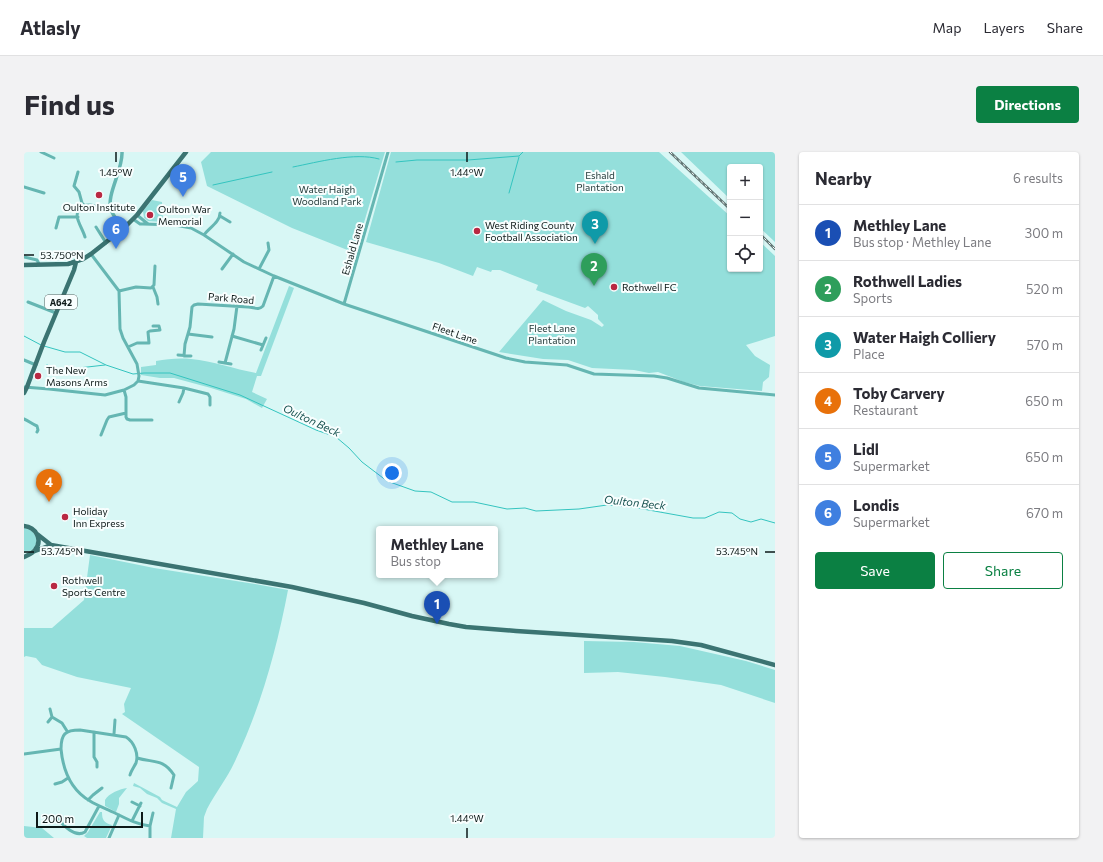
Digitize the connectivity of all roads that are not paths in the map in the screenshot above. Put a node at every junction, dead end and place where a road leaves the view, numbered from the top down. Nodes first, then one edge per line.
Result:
1 (41, 152) edge
2 (122, 152) edge
3 (186, 152) edge
4 (388, 152) edge
5 (54, 158) dead end
6 (78, 172) dead end
7 (24, 187) edge
8 (44, 193) dead end
9 (84, 205) junction
10 (111, 210) junction
11 (78, 217) junction
12 (135, 217) junction
13 (230, 222) dead end
14 (96, 227) dead end
15 (56, 228) dead end
16 (124, 228) junction
17 (204, 234) junction
18 (85, 237) dead end
19 (269, 242) dead end
20 (106, 243) junction
21 (24, 251) edge
22 (92, 254) junction
23 (232, 254) junction
24 (24, 257) edge
25 (76, 262) junction
26 (39, 264) junction
27 (24, 265) edge
28 (155, 266) dead end
29 (222, 269) dead end
30 (260, 269) junction
31 (274, 276) junction
32 (152, 287) junction
33 (119, 291) junction
34 (28, 302) dead end
35 (158, 304) dead end
36 (344, 304) junction
37 (237, 306) junction
38 (56, 313) junction
39 (153, 326) dead end
40 (188, 334) junction
41 (232, 336) junction
42 (212, 337) dead end
43 (266, 338) dead end
44 (263, 345) junction
45 (128, 347) junction
46 (261, 350) dead end
47 (178, 355) dead end
48 (184, 356) junction
49 (191, 356) dead end
50 (24, 360) edge
51 (219, 362) dead end
52 (225, 363) junction
53 (231, 364) dead end
54 (36, 365) junction
55 (138, 381) junction
56 (26, 387) edge
57 (184, 388) junction
58 (124, 390) junction
59 (24, 393) edge
60 (775, 395) edge
61 (178, 402) dead end
62 (210, 405) dead end
63 (126, 414) junction
64 (24, 419) edge
65 (152, 420) dead end
66 (38, 432) dead end
67 (100, 435) dead end
68 (24, 526) edge
69 (37, 534) junction
70 (51, 545) junction
71 (34, 552) junction
72 (25, 556) edge
73 (775, 665) edge
74 (50, 709) dead end
75 (52, 716) junction
76 (115, 720) dead end
77 (48, 722) dead end
78 (68, 731) junction
79 (94, 732) junction
80 (114, 734) junction
81 (61, 749) junction
82 (24, 754) edge
83 (137, 758) junction
84 (102, 760) dead end
85 (96, 762) junction
86 (97, 767) dead end
87 (179, 774) dead end
88 (130, 775) dead end
89 (174, 775) junction
90 (68, 778) junction
91 (55, 784) dead end
92 (102, 788) dead end
93 (171, 788) dead end
94 (88, 800) junction
95 (132, 802) dead end
96 (99, 806) junction
97 (153, 813) dead end
98 (119, 815) junction
99 (60, 816) dead end
100 (57, 818) junction
101 (132, 821) junction
102 (53, 822) dead end
103 (150, 826) junction
104 (109, 838) edge
105 (150, 838) edge

1 - 5 street
2 - 10 street
3 - 12 main road
4 - 36 street, Eshald Lane
6 - 9 street
7 - 8 street
9 - 10 street
9 - 11 street
10 - 16 street
11 - 15 street
11 - 18 street
12 - 16 main road
12 - 17 street, Fleet Lane
13 - 17 street
14 - 20 street
16 - 20 main road
17 - 23 street, Fleet Lane
19 - 30 street
20 - 22 main road
21 - 24 street
22 - 25 main road
22 - 33 street
23 - 29 street
23 - 30 street, Fleet Lane
24 - 26 street
25 - 26 main road
25 - 38 main road, A642
26 - 27 main road
28 - 32 street
30 - 31 street, Fleet Lane
31 - 36 street, Fleet Lane
31 - 37 street, Park Road
32 - 33 street
32 - 35 street
33 - 45 street
34 - 38 street
36 - 60 street, Fleet Lane
37 - 40 street, Park Road
37 - 41 street
38 - 54 main road, A642
39 - 45 street
40 - 42 street
40 - 48 street, Park Road
41 - 44 street
41 - 52 street
43 - 44 street
44 - 46 street
45 - 55 street
47 - 48 street
48 - 49 street
50 - 54 street
51 - 52 street
52 - 53 street
54 - 56 main road, A642
55 - 57 street
55 - 58 street
56 - 58 street
56 - 59 main road, A642
57 - 61 street
57 - 62 street
58 - 63 street
63 - 65 street
63 - 67 street
64 - 66 street
68 - 69 main road
69 - 70 main road
69 - 71 main road
70 - 71 main road
70 - 73 main road
71 - 72 main road
74 - 75 street
75 - 77 street
75 - 78 street
76 - 80 street
78 - 79 street
78 - 81 street
79 - 80 street
79 - 85 street
80 - 83 street
81 - 82 street
81 - 90 street
83 - 88 street
83 - 89 street
84 - 85 street
85 - 86 street
87 - 89 street
89 - 93 street
90 - 91 street
90 - 94 street
92 - 94 street
94 - 96 street
95 - 101 street
96 - 98 street
96 - 100 street
97 - 103 street
98 - 101 street
98 - 104 street
99 - 100 street
100 - 102 street
101 - 103 street
103 - 105 street

